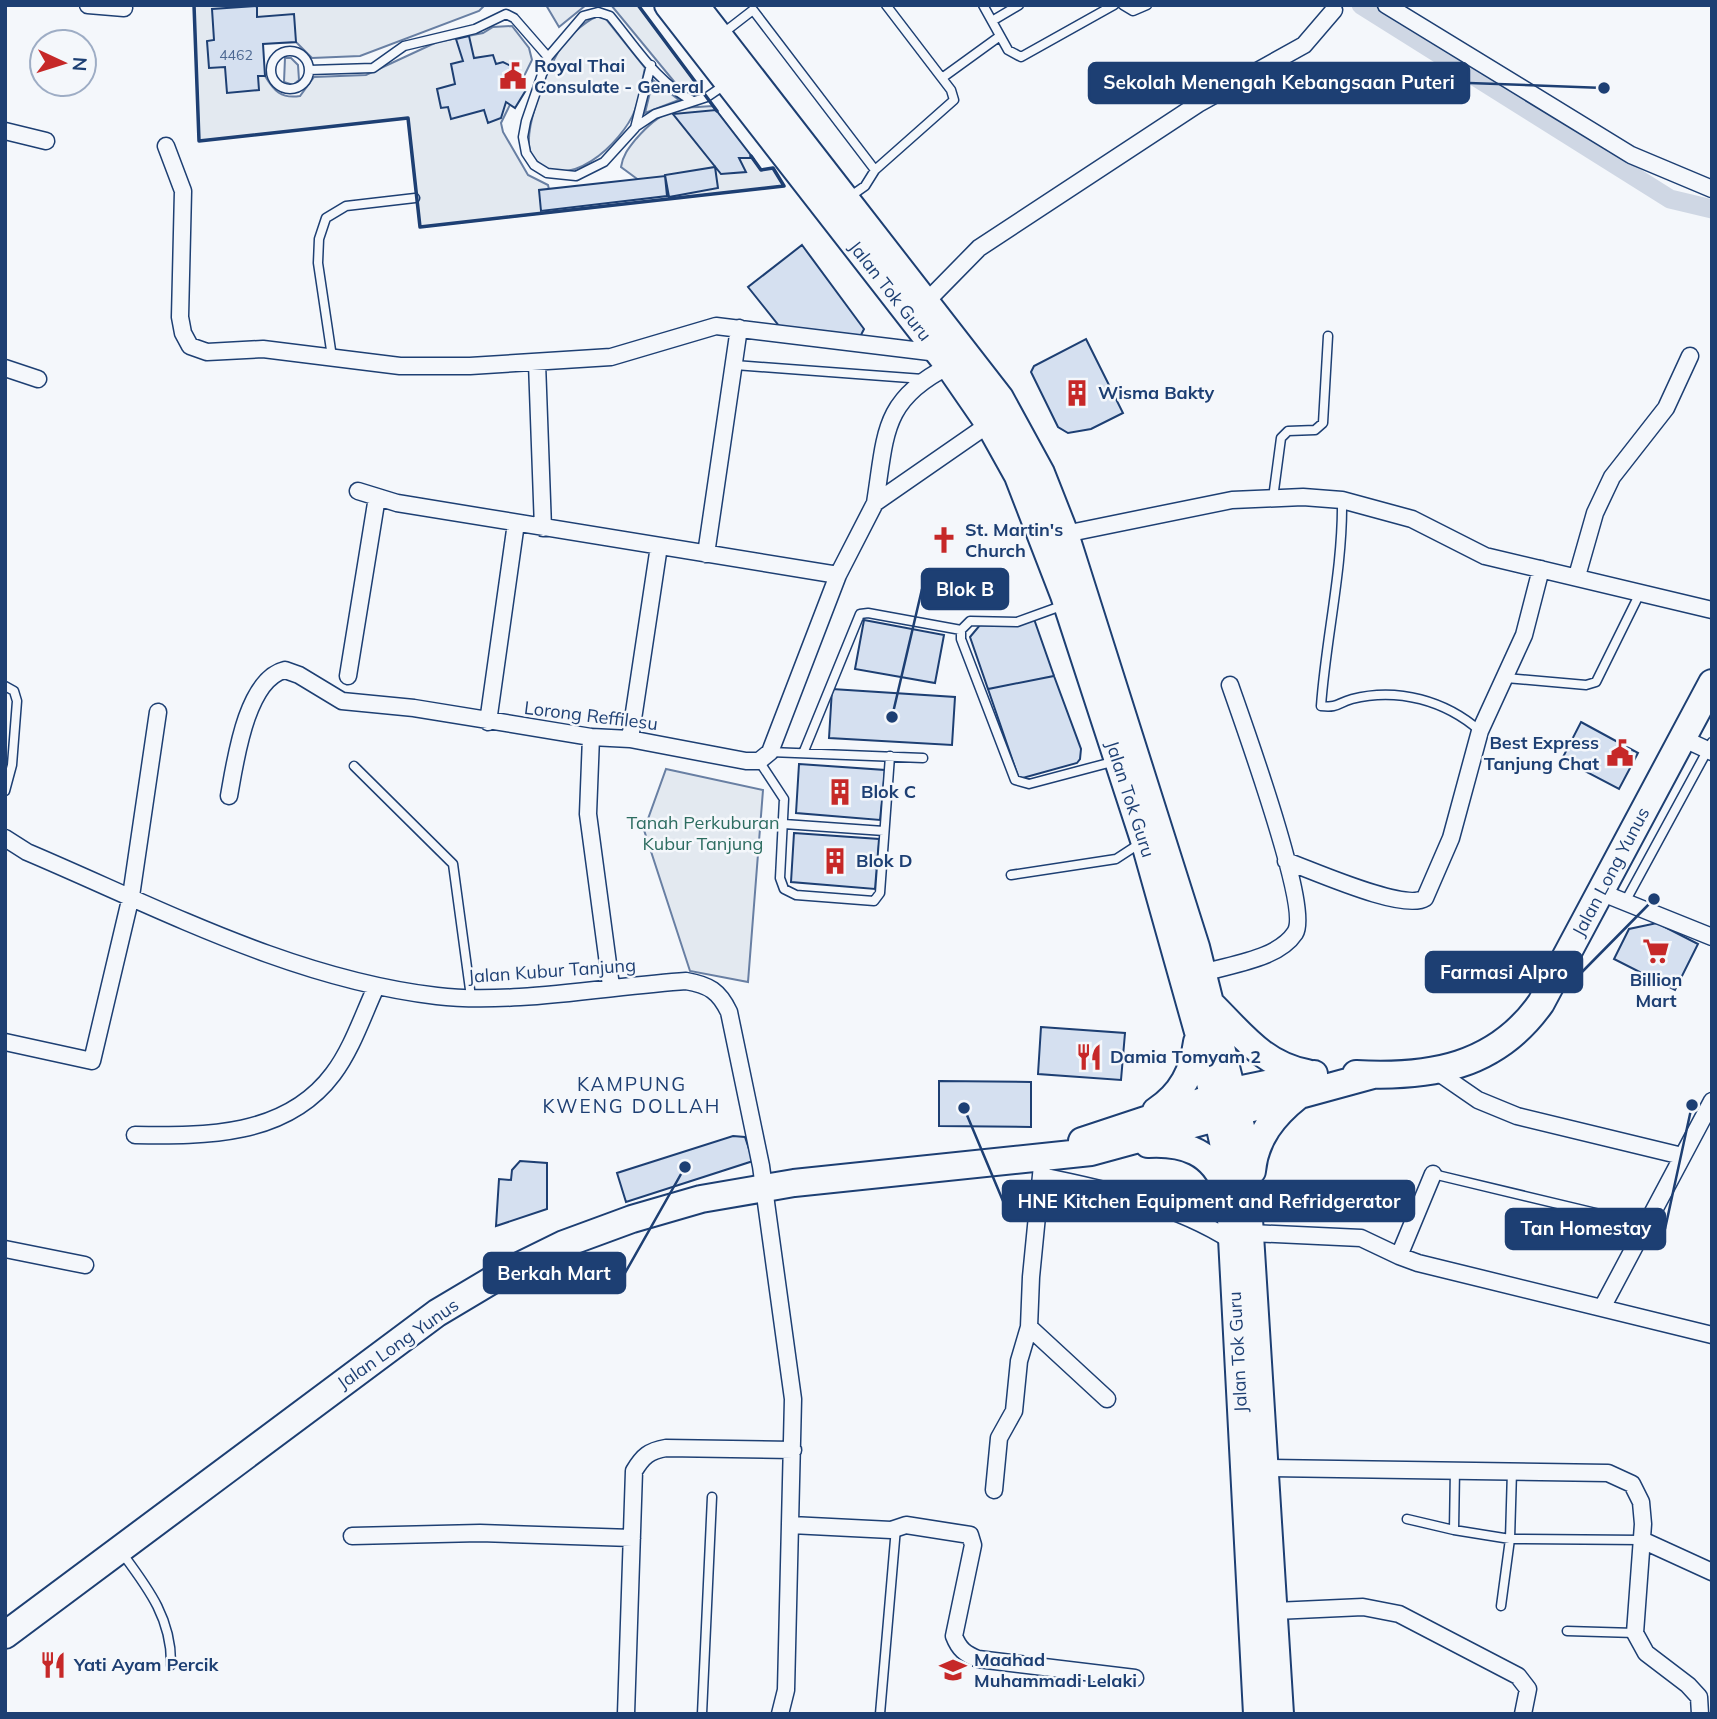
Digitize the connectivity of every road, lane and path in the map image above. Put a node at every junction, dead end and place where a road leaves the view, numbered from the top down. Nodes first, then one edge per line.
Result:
1 (88, 5) edge
2 (668, 5) edge
3 (695, 5) edge
4 (886, 5) edge
5 (983, 5) edge
6 (1018, 5) edge
7 (1114, 5) edge
8 (1123, 5) edge
9 (1147, 5) edge
10 (1386, 5) edge
11 (124, 8) dead end
12 (755, 8) edge
13 (1334, 10) dead end
14 (992, 21) junction
15 (719, 36) junction
16 (1000, 36) junction
17 (548, 57) junction
18 (651, 65) junction
19 (309, 70) junction
20 (942, 78) junction
21 (728, 83) junction
22 (693, 101) junction
23 (635, 128) junction
24 (5, 131) edge
25 (46, 141) dead end
26 (166, 146) dead end
27 (875, 170) junction
28 (1712, 189) edge
29 (415, 198) dead end
30 (846, 199) junction
31 (926, 302) junction
32 (739, 328) junction
33 (1328, 336) dead end
34 (1690, 356) dead end
35 (332, 357) junction
36 (944, 360) junction
37 (537, 363) junction
38 (735, 365) junction
39 (5, 368) edge
40 (38, 379) dead end
41 (923, 379) junction
42 (989, 424) junction
43 (358, 491) dead end
44 (377, 497) junction
45 (1273, 498) junction
46 (1342, 500) junction
47 (875, 503) junction
48 (516, 523) junction
49 (543, 527) junction
50 (1065, 534) junction
51 (659, 546) junction
52 (706, 554) junction
53 (1541, 569) junction
54 (838, 575) junction
55 (1577, 576) junction
56 (1640, 593) junction
57 (1067, 604) junction
58 (1712, 610) edge
59 (961, 630) junction
60 (348, 676) dead end
61 (1506, 678) junction
62 (1712, 682) edge
63 (1230, 685) dead end
64 (5, 687) edge
65 (158, 712) dead end
66 (488, 722) junction
67 (1480, 731) junction
68 (592, 737) junction
69 (1682, 738) junction
70 (630, 739) junction
71 (1710, 748) edge
72 (804, 751) junction
73 (764, 756) junction
74 (890, 756) junction
75 (923, 758) dead end
76 (1119, 761) junction
77 (354, 766) dead end
78 (5, 791) edge
79 (229, 796) dead end
80 (784, 824) junction
81 (884, 831) junction
82 (5, 838) edge
83 (1144, 840) junction
84 (1286, 862) junction
85 (1011, 875) dead end
86 (1600, 892) junction
87 (131, 896) junction
88 (1625, 902) junction
89 (1711, 936) edge
90 (1203, 973) junction
91 (376, 986) junction
92 (611, 986) junction
93 (471, 997) junction
94 (1203, 1008) junction
95 (5, 1042) edge
96 (1433, 1069) junction
97 (1308, 1084) junction
98 (1712, 1101) edge
99 (1225, 1103) junction
100 (1126, 1134) junction
101 (135, 1135) dead end
102 (1682, 1156) junction
103 (1048, 1162) junction
104 (1433, 1174) joint
105 (764, 1187) junction
106 (1240, 1198) junction
107 (1646, 1224) junction
108 (1242, 1237) junction
109 (5, 1249) edge
110 (1399, 1256) junction
111 (85, 1265) dead end
112 (1603, 1306) junction
113 (1029, 1327) junction
114 (1712, 1335) edge
115 (1107, 1399) dead end
116 (793, 1450) junction
117 (1266, 1468) junction
118 (1455, 1469) junction
119 (1512, 1471) junction
120 (994, 1490) dead end
121 (712, 1497) dead end
122 (1407, 1519) dead end
123 (791, 1525) junction
124 (896, 1528) junction
125 (1454, 1530) junction
126 (352, 1536) dead end
127 (632, 1538) junction
128 (1510, 1539) junction
129 (1642, 1540) junction
130 (119, 1549) junction
131 (1712, 1572) edge
132 (1501, 1606) dead end
133 (1275, 1611) junction
134 (1567, 1631) dead end
135 (1635, 1633) junction
136 (5, 1635) edge
137 (171, 1665) dead end
138 (1135, 1678) dead end
139 (626, 1714) edge
140 (702, 1714) edge
141 (780, 1714) edge
142 (880, 1714) edge
143 (1256, 1714) edge
144 (1280, 1714) edge
145 (1523, 1714) edge
146 (1700, 1714) edge

1 - 11 street
2 - 21 main road, Jalan Tok Guru
3 - 15 main road, Jalan Tok Guru
4 - 20 lane
5 - 14 lane
6 - 14 lane
7 - 16 lane
8 - 9 lane
10 - 28 street
12 - 15 lane
12 - 27 lane
13 - 31 street
14 - 16 lane
15 - 30 main road, Jalan Tok Guru
16 - 20 lane
17 - 18 lane
17 - 19 lane
17 - 23 lane
18 - 22 lane
18 - 23 lane
19 - 19 lane
20 - 27 lane
21 - 22 lane
21 - 36 main road, Jalan Tok Guru
22 - 23 lane
24 - 25 street
26 - 35 street
27 - 30 lane
29 - 35 lane
30 - 31 main road, Jalan Tok Guru
31 - 50 main road, Jalan Tok Guru
32 - 36 street
32 - 37 street
32 - 38 street
33 - 45 lane
34 - 55 street
35 - 37 street
36 - 41 street
36 - 42 main road, Jalan Tok Guru
37 - 49 street
38 - 41 lane
38 - 52 street
39 - 40 street
41 - 47 street
42 - 47 street
42 - 57 main road, Jalan Tok Guru
43 - 44 street
44 - 48 street
44 - 60 street
45 - 46 street
45 - 50 street
46 - 53 street
46 - 67 lane
47 - 54 street
48 - 49 street
48 - 66 street
49 - 51 street
50 - 90 main road, Jalan Tok Guru
51 - 52 street
51 - 70 street
52 - 54 street
53 - 55 street
53 - 61 street
54 - 73 street
55 - 56 street
56 - 58 street
56 - 61 lane
57 - 59 lane
57 - 76 main road, Jalan Tok Guru
59 - 72 lane
59 - 76 lane
61 - 67 street
62 - 69 main road, Jalan Long Yunus
63 - 84 street
64 - 78 lane
65 - 87 street
66 - 68 street, Lorong Reffilesu
66 - 79 street, Lorong Reffilesu
67 - 84 street
68 - 70 street, Lorong Reffilesu
68 - 92 street
69 - 71 street
69 - 86 main road, Jalan Long Yunus
70 - 73 street, Lorong Reffilesu
71 - 88 lane
72 - 73 lane
72 - 74 lane
73 - 80 lane
74 - 75 lane
74 - 81 lane
76 - 83 main road, Jalan Tok Guru
77 - 93 lane
80 - 81 lane
80 - 81 lane
82 - 87 street, Jalan Kubur Tanjung
83 - 85 lane
83 - 94 main road, Jalan Tok Guru
84 - 90 street
86 - 88 street
86 - 96 main road, Jalan Long Yunus
87 - 91 street, Jalan Kubur Tanjung
87 - 95 street
88 - 89 street
90 - 94 main road, Jalan Tok Guru
91 - 93 street, Jalan Kubur Tanjung
91 - 101 street
92 - 93 street, Jalan Kubur Tanjung
92 - 105 street, Jalan Kubur Tanjung
94 - 97 main road
94 - 99 main road, Jalan Tok Guru
94 - 100 main road
96 - 97 main road, Jalan Long Yunus
96 - 102 street
97 - 99 main road, Jalan Long Yunus
97 - 106 main road
98 - 102 street
99 - 100 main road, Jalan Long Yunus
99 - 106 main road, Jalan Tok Guru
100 - 103 main road, Jalan Long Yunus
100 - 106 main road
102 - 107 street
103 - 105 main road, Jalan Long Yunus
103 - 108 street
103 - 113 street
104 - 107 lane
104 - 110 street
105 - 116 street
105 - 130 main road, Jalan Long Yunus
106 - 108 main road, Jalan Tok Guru
107 - 112 street
108 - 110 street
108 - 117 main road, Jalan Tok Guru
108 - 143 main road, Jalan Tok Guru
109 - 111 street
110 - 112 street
112 - 114 street
113 - 115 street
113 - 120 street
116 - 123 street
116 - 127 street
117 - 118 street
117 - 133 main road, Jalan Tok Guru
118 - 119 street
118 - 125 lane
119 - 128 lane
119 - 129 street
121 - 140 lane
122 - 125 lane
123 - 124 street
123 - 141 street
124 - 138 street
124 - 142 lane
125 - 128 lane
126 - 127 street
127 - 139 street
128 - 129 lane
128 - 132 lane
129 - 131 street
129 - 135 street
130 - 136 main road, Jalan Long Yunus
130 - 137 lane
133 - 144 main road, Jalan Tok Guru
133 - 145 street
134 - 135 lane
135 - 146 street

